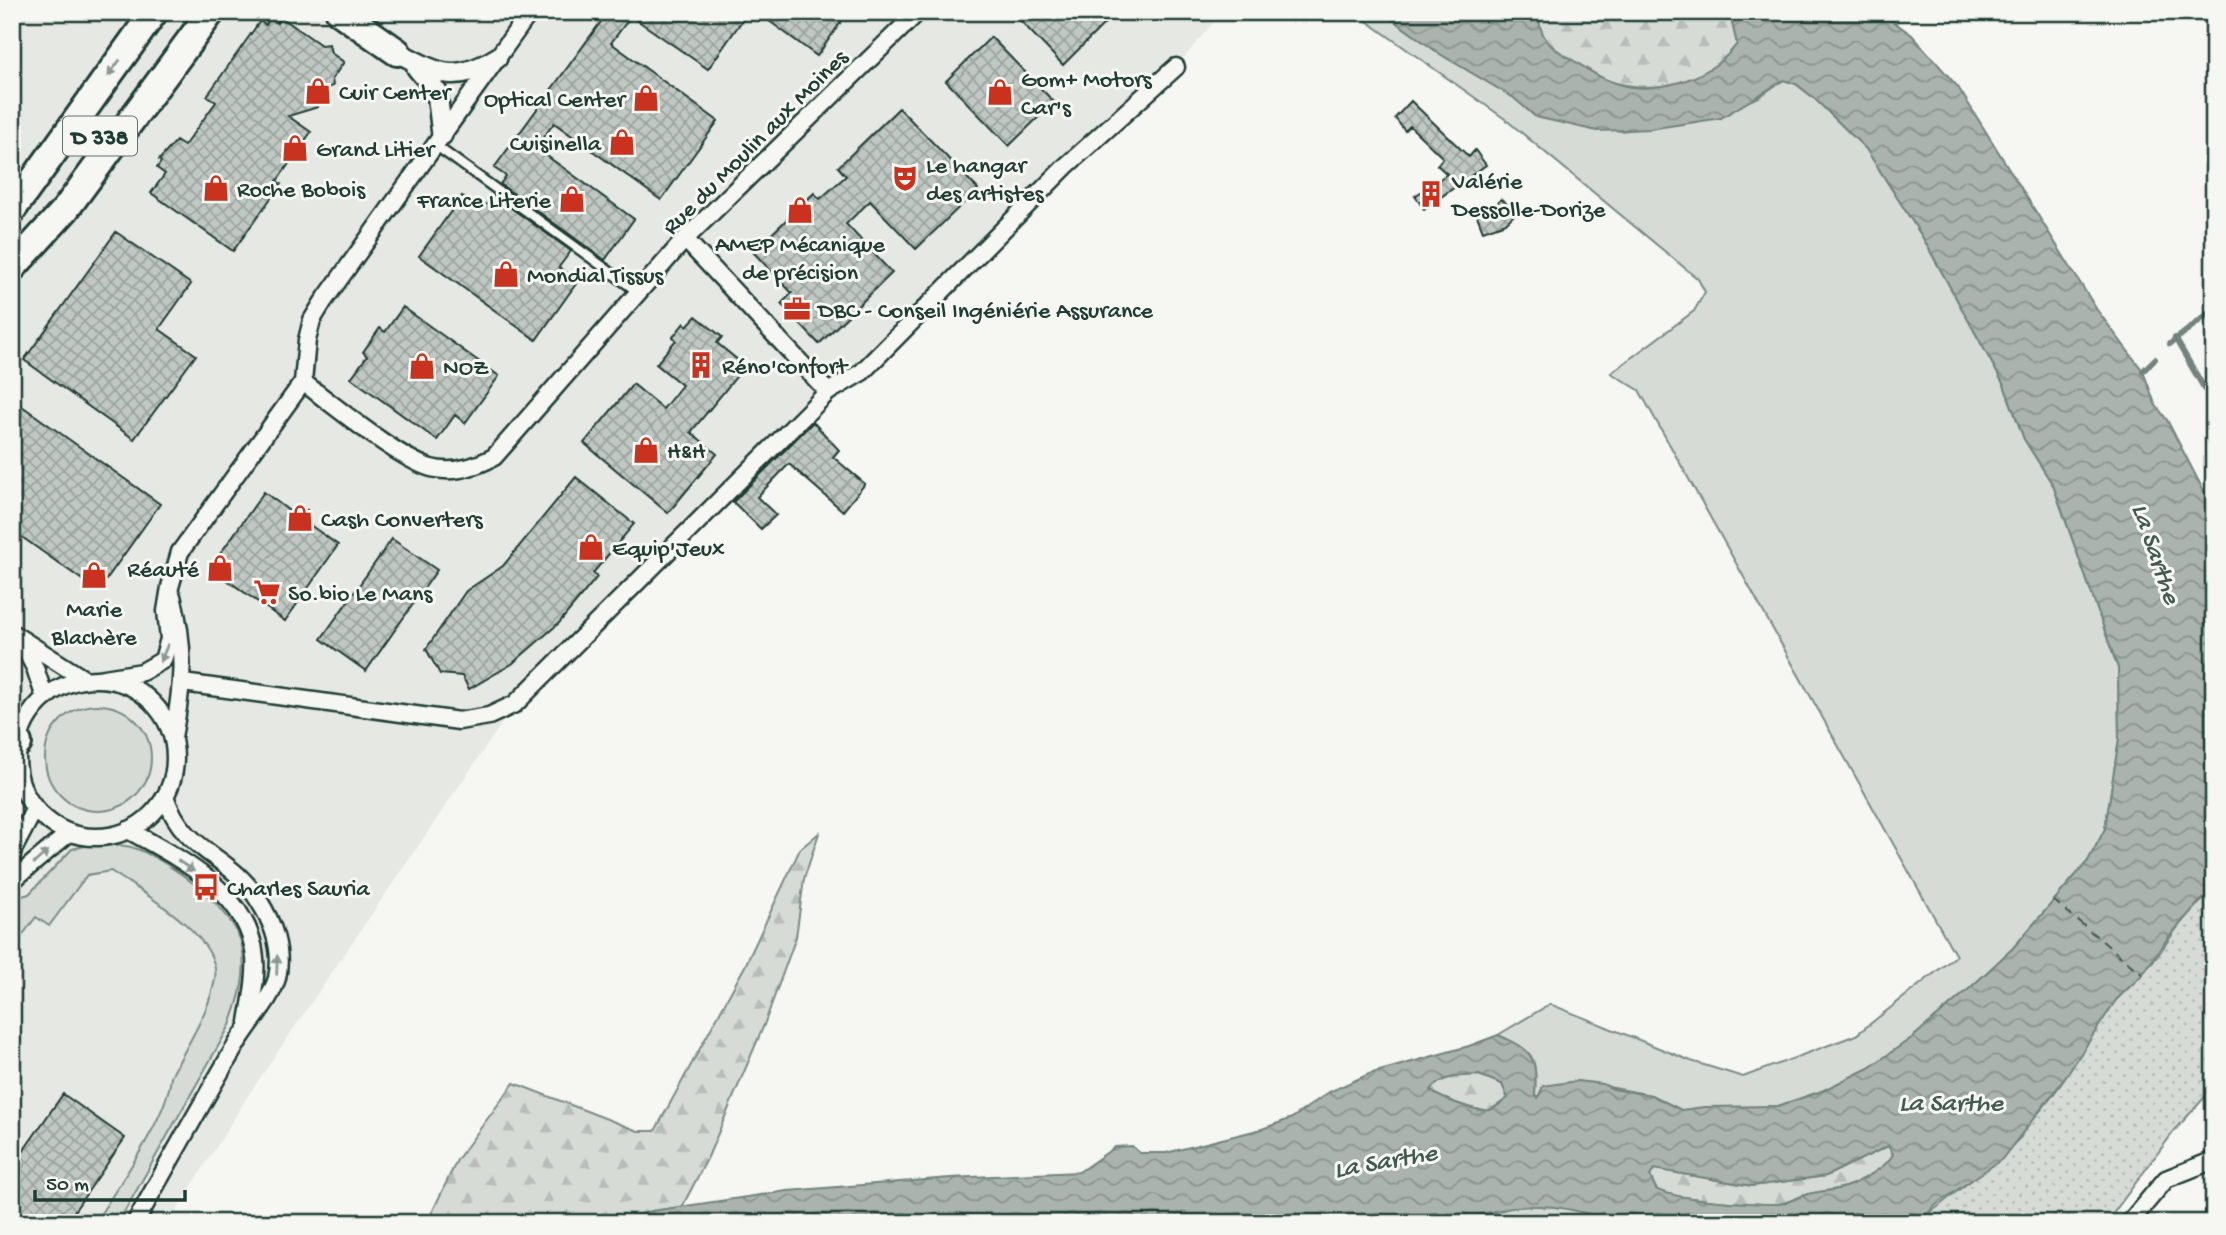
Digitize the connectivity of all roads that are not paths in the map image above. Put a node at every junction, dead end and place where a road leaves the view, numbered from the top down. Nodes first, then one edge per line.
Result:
1 (154, 12) edge
2 (188, 12) edge
3 (211, 12) edge
4 (340, 12) edge
5 (530, 12) edge
6 (918, 12) edge
7 (397, 52) junction
8 (497, 58) junction
9 (1175, 67) dead end
10 (439, 140) junction
11 (12, 210) edge
12 (685, 239) junction
13 (12, 260) edge
14 (12, 268) edge
15 (638, 292) junction
16 (303, 382) junction
17 (828, 392) junction
18 (170, 587) junction
19 (16, 636) edge
20 (91, 679) junction
21 (183, 683) junction
22 (45, 698) junction
23 (173, 737) junction
24 (15, 740) edge
25 (166, 796) junction
26 (34, 808) junction
27 (128, 830) junction
28 (69, 833) junction
29 (12, 852) edge
30 (12, 881) edge
31 (248, 1025) junction
32 (2214, 1160) edge
33 (135, 1223) edge
34 (2129, 1223) edge

1 -> 11 highway, D 338
2 - 13 highway, D 338
3 - 14 highway
4 - 7 highway
5 - 8 street
6 - 12 street, Rue du Moulin aux Moines
7 - 8 street
7 - 10 street
8 - 10 street
9 - 17 street
10 - 15 lane
10 - 16 street
12 - 15 street, Rue du Moulin aux Moines
12 - 17 street
15 - 16 street, Rue du Moulin aux Moines
16 - 18 street
17 - 21 street
18 -> 20 street
18 - 21 street
19 - 20 street
19 - 22 street
20 - 22 street
20 - 23 street
21 - 23 street
22 - 24 street
23 - 25 street
24 - 26 street
25 - 27 street
31 -> 25 street
26 - 28 street
26 - 29 street
27 - 28 street
27 -> 31 street
30 -> 28 street
31 - 33 street
32 - 34 street

